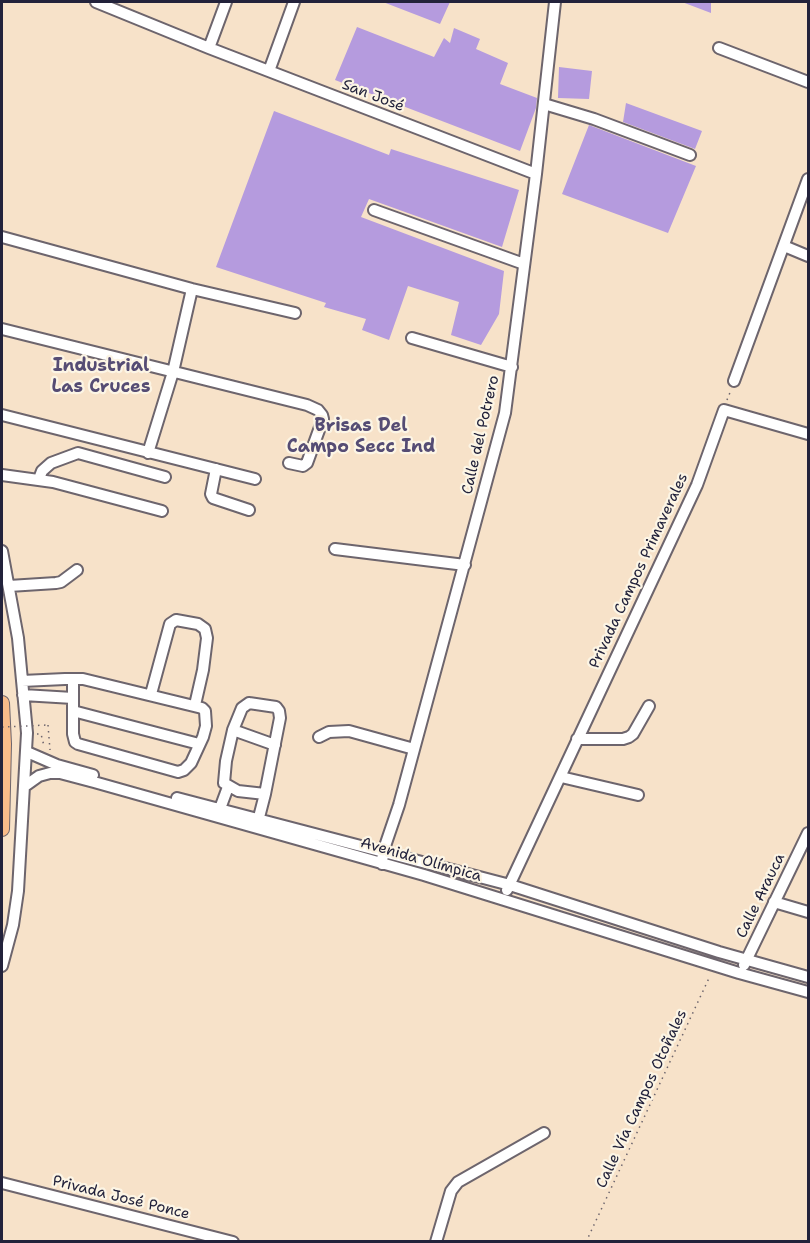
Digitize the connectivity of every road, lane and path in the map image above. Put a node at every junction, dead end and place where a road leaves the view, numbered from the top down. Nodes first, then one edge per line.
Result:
1 (96, 2) edge
2 (226, 2) edge
3 (294, 2) edge
4 (555, 2) edge
5 (210, 48) junction
6 (719, 48) dead end
7 (269, 71) junction
8 (808, 82) edge
9 (544, 104) junction
10 (690, 154) dead end
11 (536, 174) junction
12 (808, 179) edge
13 (374, 210) dead end
14 (2, 237) edge
15 (784, 246) junction
16 (808, 256) edge
17 (524, 264) junction
18 (192, 289) junction
19 (295, 313) dead end
20 (2, 329) edge
21 (412, 338) dead end
22 (512, 367) junction
23 (172, 372) junction
24 (734, 381) joint
25 (724, 411) junction
26 (2, 416) edge
27 (808, 434) edge
28 (148, 453) junction
29 (289, 463) dead end
30 (216, 469) junction
31 (2, 475) edge
32 (165, 477) dead end
33 (255, 478) dead end
34 (39, 479) junction
35 (249, 510) dead end
36 (162, 511) dead end
37 (334, 549) dead end
38 (2, 551) edge
39 (465, 565) junction
40 (77, 570) dead end
41 (9, 586) junction
42 (73, 679) junction
43 (22, 681) junction
44 (152, 694) junction
45 (23, 695) junction
46 (73, 698) junction
47 (2, 703) edge
48 (195, 705) junction
49 (650, 706) dead end
50 (73, 711) junction
51 (2, 727) edge
52 (233, 730) junction
53 (27, 733) junction
54 (319, 737) dead end
55 (577, 739) junction
56 (199, 744) junction
57 (275, 745) junction
58 (414, 749) junction
59 (27, 752) junction
60 (561, 777) junction
61 (25, 786) junction
62 (228, 787) junction
63 (265, 794) junction
64 (638, 795) dead end
65 (219, 813) junction
66 (257, 824) junction
67 (2, 829) edge
68 (808, 833) edge
69 (805, 846) edge
70 (382, 858) junction
71 (510, 885) junction
72 (501, 899) junction
73 (774, 902) junction
74 (808, 912) edge
75 (747, 959) junction
76 (715, 965) junction
77 (2, 966) edge
78 (739, 973) junction
79 (808, 977) edge
80 (808, 992) edge
81 (544, 1133) dead end
82 (2, 1183) edge
83 (233, 1242) edge
84 (436, 1242) edge
85 (586, 1242) edge

1 - 5 street, San José
2 - 5 street
3 - 7 street
4 - 9 street, Calle del Potrero
5 - 7 street, San José
6 - 8 street
7 - 11 street, San José
9 - 10 street
9 - 11 street, Calle del Potrero
11 - 17 street, Calle del Potrero
12 - 15 street
13 - 17 street
14 - 18 street
15 - 16 street
15 - 24 street
17 - 22 street, Calle del Potrero
18 - 19 street
18 - 23 street
20 - 23 street
21 - 22 street
22 - 39 street, Calle del Potrero
23 - 28 street
23 - 29 street
24 - 25 path
25 - 27 street
25 - 55 street, Privada Campos Primaverales
26 - 28 street
28 - 30 street
30 - 33 street
30 - 35 street
31 - 34 street
32 - 34 street
34 - 36 street
37 - 39 street
38 - 41 street
39 - 58 street, Calle del Potrero
40 - 41 street
41 - 43 street
42 - 43 street
42 - 44 street
42 - 46 street
43 - 45 street
44 - 48 street
44 - 48 street
45 - 46 street
45 - 53 street
46 - 50 street
47 - 67 main road
48 - 56 street
49 - 55 street
50 - 56 street
50 - 56 street
51 - 53 path, bridge
52 - 57 street
52 - 57 street
52 - 62 street
53 - 59 street
54 - 58 street
55 - 60 street, Privada Campos Primaverales
57 - 63 street
58 - 70 street, Calle del Potrero
59 - 61 street
59 - 65 street, Avenida Olímpica
60 - 64 street
60 - 71 street, Privada Campos Primaverales
61 - 65 street, Avenida Olímpica
61 - 77 street
62 - 63 street
62 - 65 street
63 - 66 street
65 - 66 street, Avenida Olímpica
66 - 70 street, Avenida Olímpica
68 - 69 street, Calle Arauca
69 - 73 street, Calle Arauca
70 - 71 street, Avenida Olímpica
70 - 72 street, Avenida Olímpica
71 - 72 street, Privada Campos Primaverales
71 - 75 street, Avenida Olímpica
72 - 76 street, Avenida Olímpica
73 - 74 street
73 - 75 street, Calle Arauca
75 - 78 street, Calle Arauca
75 - 79 street, Avenida Olímpica
76 - 78 street, Avenida Olímpica
76 - 85 path, Calle Vía Campos Otoñales
78 - 80 street, Avenida Olímpica
81 - 84 street
82 - 83 street, Privada José Ponce

